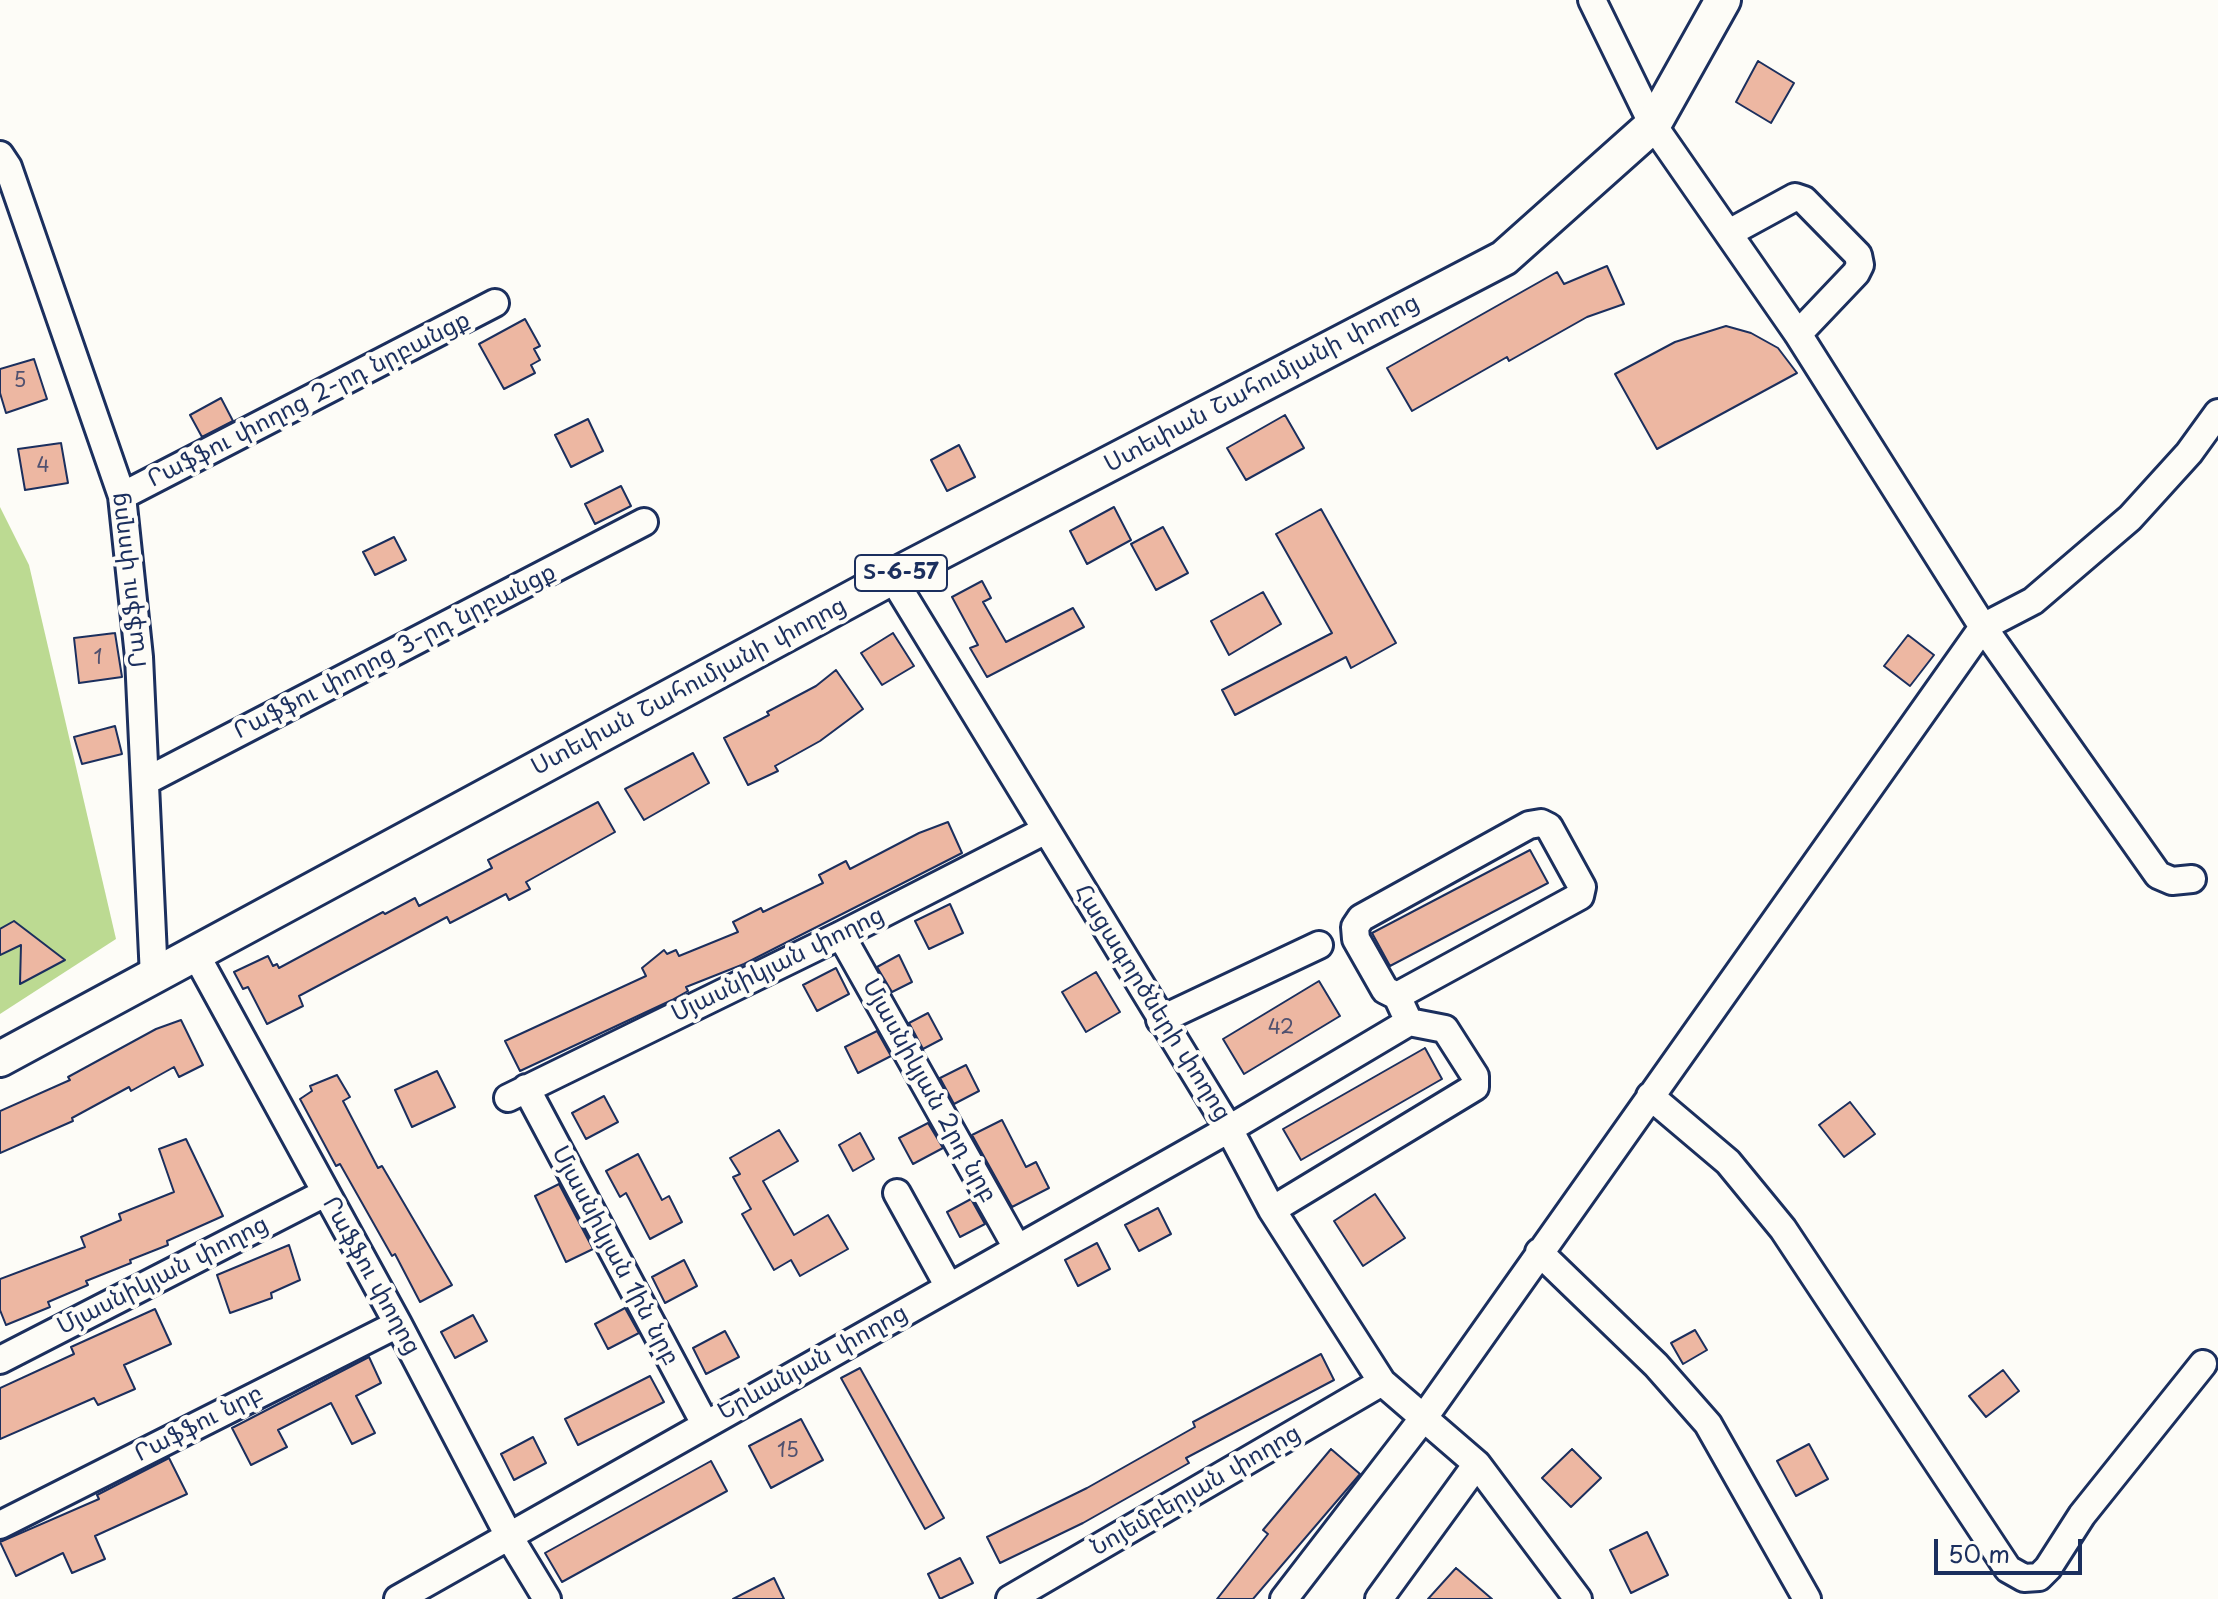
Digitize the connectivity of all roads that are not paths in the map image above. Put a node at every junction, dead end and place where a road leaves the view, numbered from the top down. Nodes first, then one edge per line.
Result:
1 (1592, 0) edge
2 (1723, 0) edge
3 (1653, 125) junction
4 (3, 165) edge
5 (1729, 233) junction
6 (495, 303) dead end
7 (1798, 334) junction
8 (2218, 413) edge
9 (122, 496) junction
10 (644, 522) dead end
11 (892, 577) junction
12 (1983, 627) junction
13 (146, 781) junction
14 (1046, 830) junction
15 (2192, 879) dead end
16 (841, 935) junction
17 (1319, 945) dead end
18 (195, 953) junction
19 (154, 977) junction
20 (1397, 996) junction
21 (1160, 1020) junction
22 (1409, 1022) junction
23 (0, 1059) edge
24 (517, 1093) joint
25 (1650, 1096) junction
26 (1229, 1129) junction
27 (325, 1193) junction
28 (897, 1193) dead end
29 (1272, 1210) junction
30 (1016, 1246) junction
31 (1539, 1252) junction
32 (949, 1287) junction
33 (398, 1324) junction
34 (0, 1360) edge
35 (2203, 1364) dead end
36 (1382, 1382) junction
37 (1425, 1416) junction
38 (705, 1424) junction
39 (1477, 1464) junction
40 (0, 1525) edge
41 (510, 1538) junction
42 (398, 1599) edge
43 (547, 1599) edge
44 (1010, 1599) edge
45 (1284, 1599) edge
46 (1379, 1599) edge
47 (1578, 1599) edge
48 (1807, 1599) edge

1 - 3 street
2 - 3 main road, Ստեփան Շահումյանի փողոց / Տ-6-57
3 - 5 street
3 - 11 main road, Ստեփան Շահումյանի փողոց / Տ-6-57
4 - 9 street, Րաֆֆու փողոց
5 - 7 street
5 - 7 street
6 - 9 street, Րաֆֆու փողոց 2-րդ նրբանցք
7 - 12 street
8 - 12 street
9 - 13 street, Րաֆֆու փողոց
10 - 13 street, Րաֆֆու փողոց 3-րդ նրբանցք
11 - 14 street, Հացագործների փողոց
11 - 18 main road, Ստեփան Շահումյանի փողոց / Տ-6-57
12 - 15 street
12 - 25 street
13 - 19 street, Րաֆֆու փողոց
14 - 16 street, Մյասնիկյան փողոց
14 - 21 street, Հացագործների փողոց
16 - 24 street, Մյասնիկյան փողոց
16 - 30 street, Մյասնիկյան 2րդ նրբ
17 - 21 street
18 - 19 main road, Ստեփան Շահումյանի փողոց / Տ-6-57
18 - 27 street, Րաֆֆու փողոց
19 - 23 main road, Ստեփան Շահումյանի փողոց / Տ-6-57
20 - 20 street
20 - 22 street
21 - 26 street, Հացագործների փողոց
22 - 26 street, Երևանյան փողոց
22 - 29 street
24 - 38 street, Մյասնիկյան 1ին նրբ
25 - 31 street
25 - 35 street
26 - 29 street, Հացագործների փողոց
26 - 30 street, Երևանյան փողոց
27 - 33 street, Րաֆֆու փողոց
27 - 34 street, Մյասնիկյան փողոց
28 - 32 street
29 - 36 street, Հացագործների փողոց
30 - 32 street, Երևանյան փողոց
31 - 37 street
31 - 48 street
32 - 38 street, Երևանյան փողոց
33 - 40 street, Րաֆֆու նրբ
33 - 41 street, Րաֆֆու փողոց
36 - 37 street, Հացագործների փողոց
36 - 44 street, Նոյեմբերյան փողոց
37 - 39 street, Հացագործների փողոց
37 - 45 street
38 - 41 street, Երևանյան փողոց
39 - 46 street
39 - 47 street
41 - 42 street, Երևանյան փողոց
41 - 43 street, Րաֆֆու փողոց

